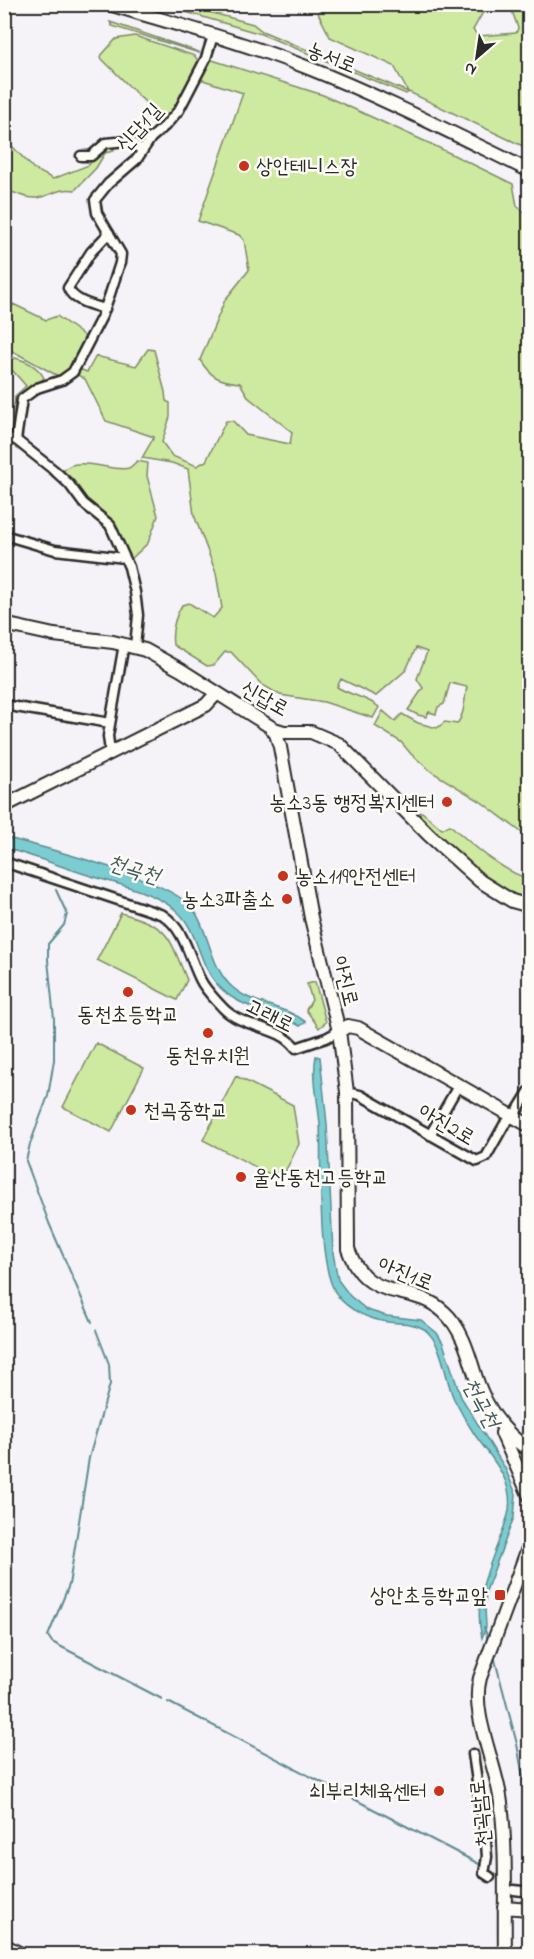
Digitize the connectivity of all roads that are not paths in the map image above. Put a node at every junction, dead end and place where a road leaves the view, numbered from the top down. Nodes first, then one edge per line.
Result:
1 (109, 4) edge
2 (213, 36) junction
3 (142, 151) junction
4 (81, 156) dead end
5 (530, 171) edge
6 (109, 233) junction
7 (105, 309) junction
8 (4, 437) edge
9 (16, 440) junction
10 (4, 535) edge
11 (125, 558) junction
12 (5, 624) edge
13 (130, 646) junction
14 (217, 693) junction
15 (4, 705) edge
16 (110, 723) junction
17 (271, 728) junction
18 (300, 732) junction
19 (111, 752) junction
20 (281, 752) junction
21 (4, 806) edge
22 (4, 862) edge
23 (530, 906) edge
24 (333, 1006) junction
25 (339, 1031) junction
26 (374, 1038) junction
27 (458, 1086) junction
28 (530, 1090) edge
29 (347, 1092) junction
30 (512, 1116) junction
31 (530, 1126) edge
32 (429, 1135) junction
33 (496, 1418) junction
34 (530, 1451) edge
35 (530, 1497) edge
36 (530, 1543) edge
37 (473, 1754) dead end
38 (490, 1877) dead end
39 (504, 1906) junction
40 (524, 1908) edge
41 (4, 1945) edge
42 (21, 1954) edge
43 (505, 1954) edge

1 - 2 street, 농서로
2 - 3 street, 신답1길
2 - 5 street, 농서로
3 - 4 street
3 - 6 street, 신답1길
6 - 7 street, 신답1길
6 - 7 street
7 - 9 street, 신답1길
8 - 9 street
9 - 11 street
10 - 11 street
11 - 13 street
12 - 13 street, 신답로
13 - 14 street, 신답로
13 - 16 street
14 - 17 street, 신답로
14 - 19 street
15 - 16 street
16 - 19 street
17 - 18 street, 신답로
17 - 20 street, 아진로
18 - 20 street
18 - 23 street, 신답로
19 - 21 street
20 - 24 street, 아진로
22 - 25 street, 고래로
24 - 25 street, 아진로
24 - 26 street
25 - 26 street, 아진로
25 - 29 street, 아진1로
26 - 27 street, 아진로
27 - 30 street, 아진로
27 - 32 street
28 - 30 street
29 - 32 street, 아진2로
29 - 33 street, 아진1로
30 - 31 street, 아진로
30 - 32 street, 아진2로
33 - 34 street, 아진1로
33 - 35 street
36 - 39 street, 천곡남로
37 - 38 street
39 - 40 street
39 - 43 street, 천곡남로
41 - 42 street

